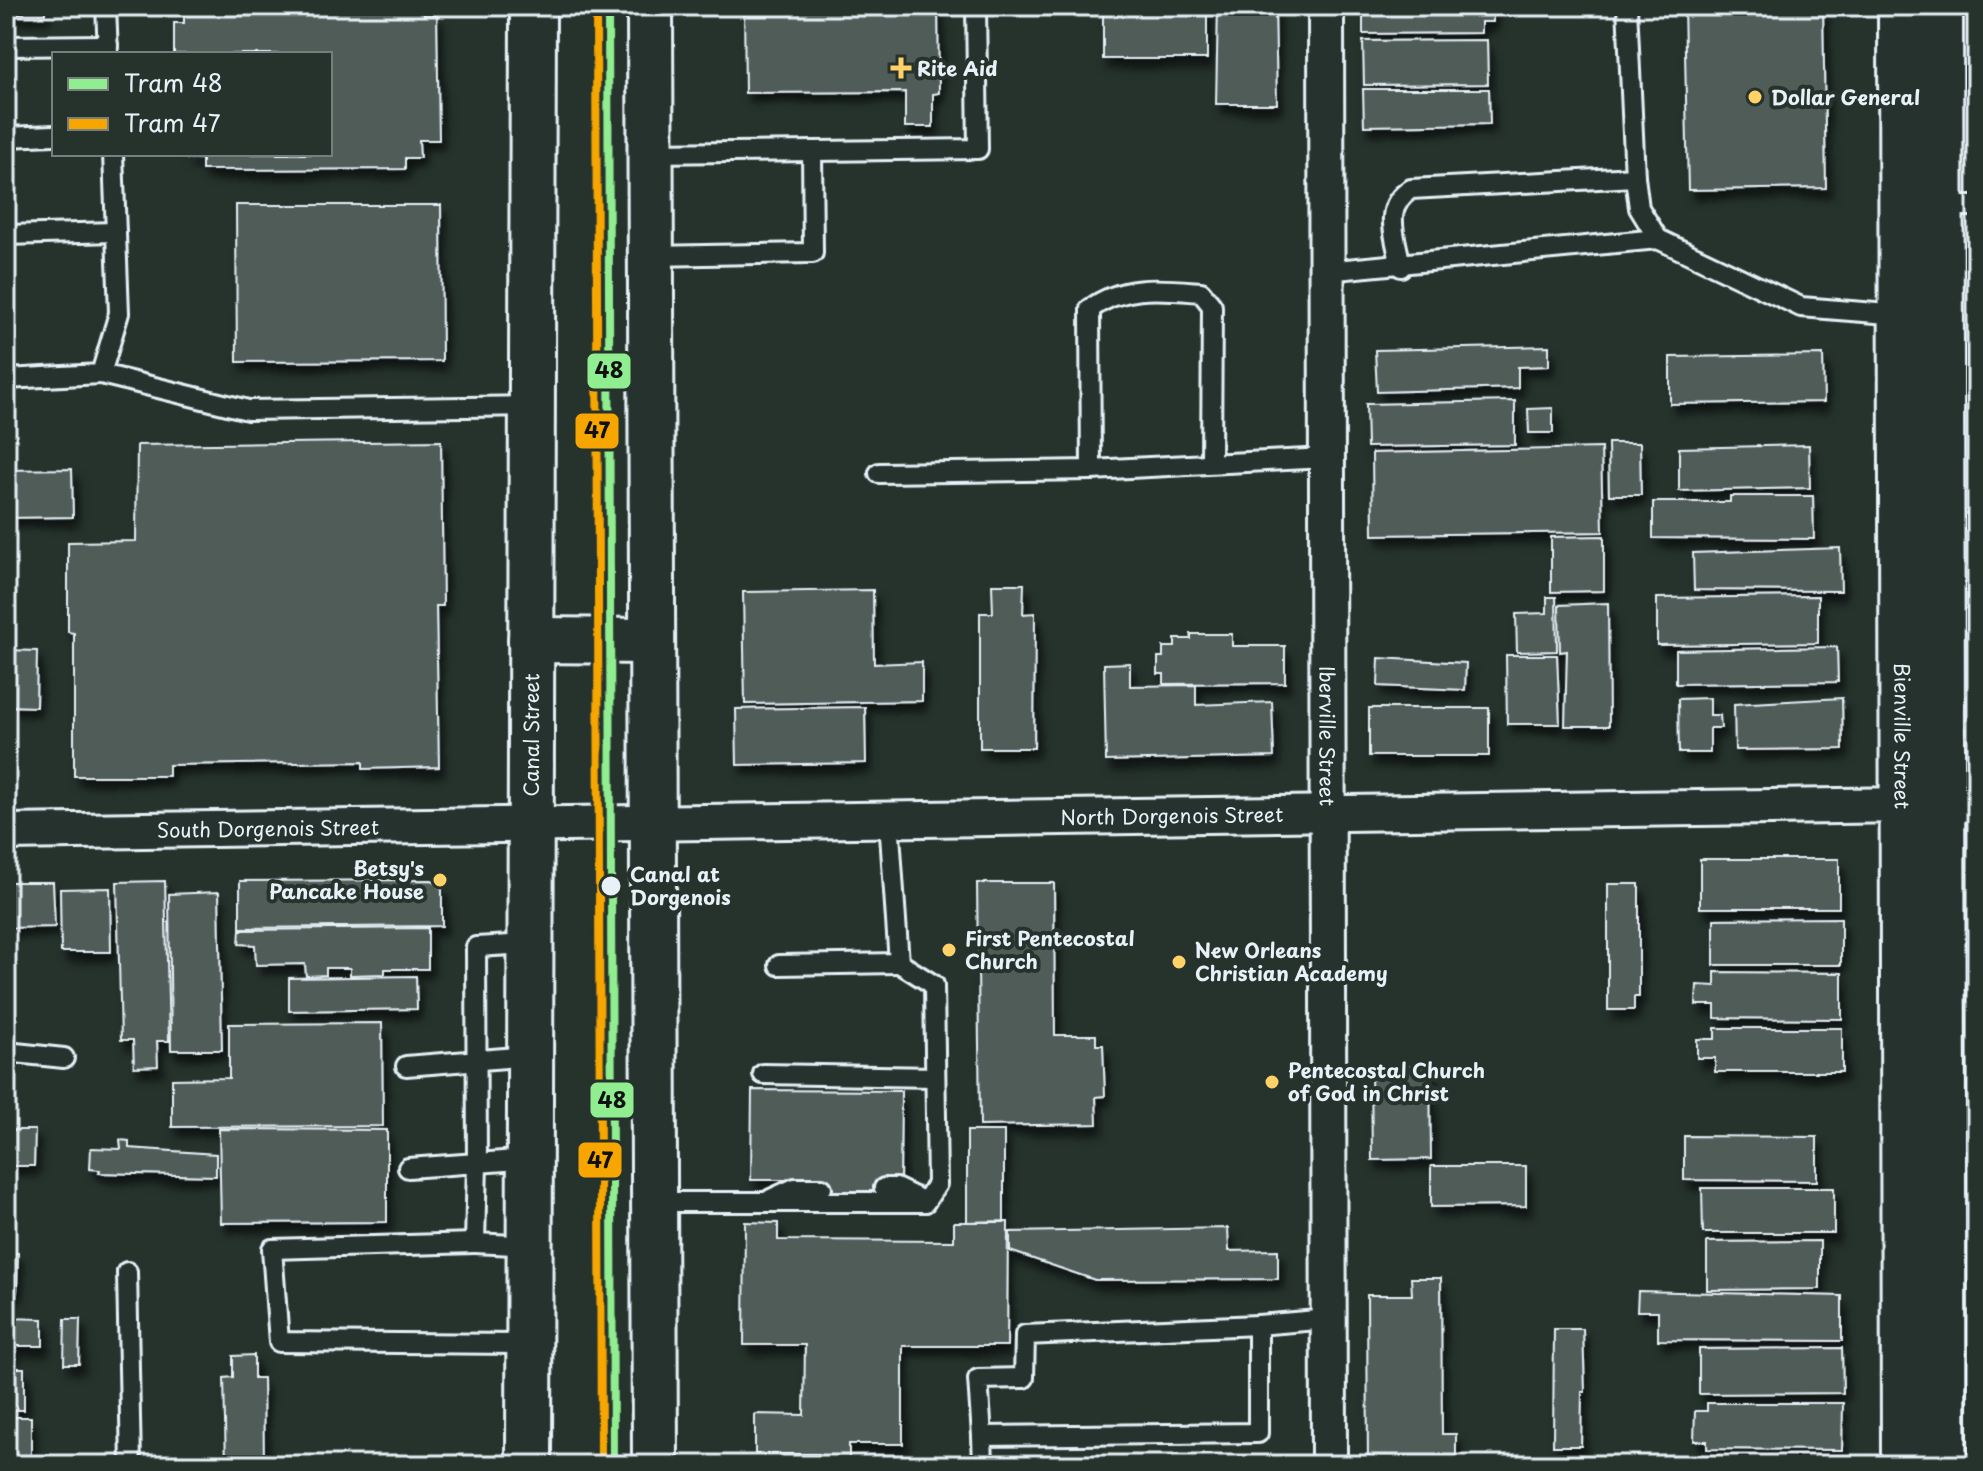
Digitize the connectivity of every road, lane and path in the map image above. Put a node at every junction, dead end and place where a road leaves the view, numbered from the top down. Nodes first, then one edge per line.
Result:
1 (106, 6) edge
2 (533, 6) edge
3 (650, 6) edge
4 (976, 6) edge
5 (1326, 6) edge
6 (1627, 6) edge
7 (1901, 6) edge
8 (1940, 6) edge
9 (6, 46) edge
10 (108, 49) edge
11 (52, 135) edge
12 (6, 137) edge
13 (812, 151) junction
14 (651, 153) junction
15 (113, 156) edge
16 (1635, 177) junction
17 (1959, 206) edge
18 (116, 232) junction
19 (6, 235) edge
20 (1658, 239) junction
21 (651, 256) junction
22 (1401, 267) junction
23 (1326, 271) junction
24 (1902, 315) junction
25 (101, 374) junction
26 (6, 379) edge
27 (532, 406) junction
28 (1327, 458) junction
29 (1211, 462) junction
30 (1091, 470) junction
31 (879, 473) dead end
32 (531, 640) junction
33 (652, 641) junction
34 (1941, 805) edge
35 (1327, 815) junction
36 (889, 820) junction
37 (653, 824) junction
38 (531, 825) junction
39 (6, 832) edge
40 (530, 944) junction
41 (899, 963) junction
42 (779, 965) dead end
43 (6, 1052) edge
44 (530, 1056) junction
45 (64, 1058) dead end
46 (477, 1060) junction
47 (406, 1066) dead end
48 (763, 1074) dead end
49 (935, 1077) junction
50 (531, 1159) junction
51 (477, 1163) junction
52 (408, 1168) dead end
53 (822, 1188) dead end
54 (884, 1188) dead end
55 (654, 1202) junction
56 (764, 1202) junction
57 (925, 1202) junction
58 (475, 1243) junction
59 (531, 1246) junction
60 (127, 1272) dead end
61 (1329, 1319) junction
62 (1258, 1325) junction
63 (530, 1344) junction
64 (982, 1436) junction
65 (131, 1465) edge
66 (529, 1465) edge
67 (655, 1465) edge
68 (983, 1465) edge
69 (1329, 1465) edge
70 (1904, 1465) edge
71 (1944, 1465) edge

1 - 10 lane
2 - 27 main road, Canal Street
3 - 14 main road
4 - 13 lane
5 - 23 street, Iberville Street
6 - 16 lane
7 - 24 main road, Bienville Street
8 - 17 main road, Bienville Street
9 - 10 lane
11 - 12 lane
13 - 14 lane
13 - 21 lane
14 - 21 main road
15 - 18 lane
16 - 20 lane
16 - 22 lane
17 - 34 main road, Bienville Street
18 - 19 lane
18 - 25 lane
20 - 22 lane
20 - 24 lane
21 - 33 main road
22 - 23 lane
23 - 28 street, Iberville Street
24 - 34 main road, Bienville Street
25 - 26 lane
25 - 27 lane
27 - 32 main road, Canal Street
28 - 29 lane
28 - 35 street, Iberville Street
29 - 30 lane
29 - 30 lane
30 - 31 lane
32 - 33 main road
32 - 38 main road, Canal Street
33 - 37 main road
34 - 35 street, North Dorgenois Street
34 - 70 main road, Bienville Street
34 - 71 main road, Bienville Street
35 - 36 street, North Dorgenois Street
35 - 61 street, Iberville Street
36 - 37 street, North Dorgenois Street
36 - 41 lane
37 - 38 street, South Dorgenois Street
37 - 55 main road
38 - 39 street, South Dorgenois Street
38 - 40 main road, Canal Street
40 - 44 main road, Canal Street
40 - 46 lane
41 - 42 lane
41 - 49 lane
43 - 45 lane
44 - 46 lane
44 - 50 main road, Canal Street
46 - 47 lane
46 - 51 lane
48 - 49 lane
49 - 57 lane
50 - 51 lane
50 - 59 main road, Canal Street
51 - 52 lane
51 - 58 lane
53 - 56 lane
54 - 57 lane
55 - 56 lane
55 - 67 main road
56 - 57 lane
58 - 59 lane
58 - 63 lane
59 - 63 main road, Canal Street
60 - 65 lane
61 - 62 lane
61 - 69 street, Iberville Street
62 - 64 lane
62 - 64 lane
63 - 66 main road, Canal Street
64 - 68 lane

